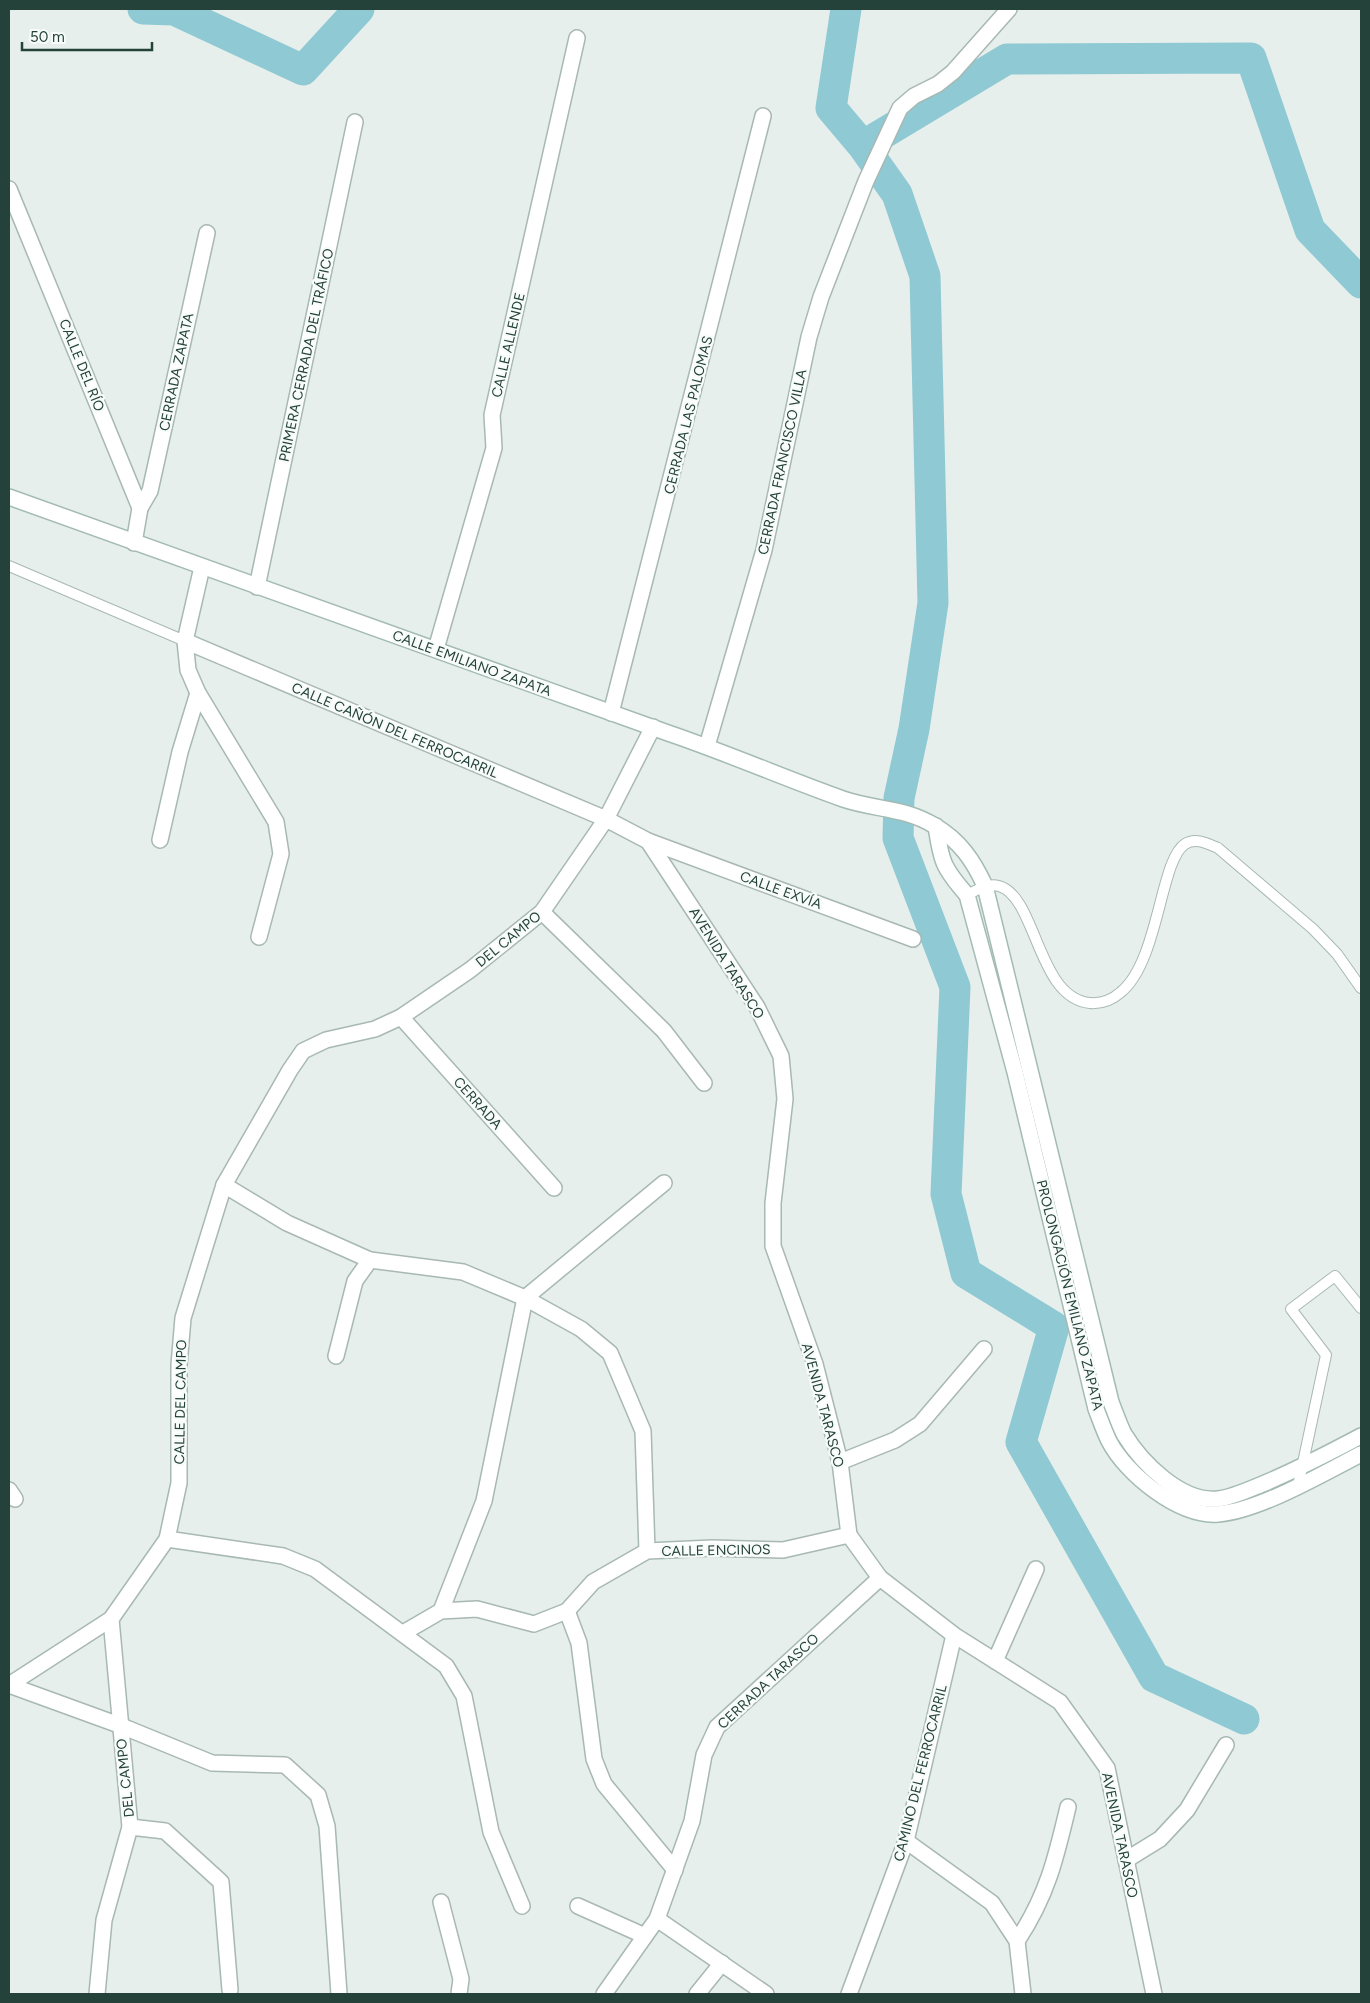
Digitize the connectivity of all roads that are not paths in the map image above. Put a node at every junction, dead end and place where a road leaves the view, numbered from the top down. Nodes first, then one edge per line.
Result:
1 (1009, 9) edge
2 (577, 38) dead end
3 (764, 116) dead end
4 (355, 122) dead end
5 (11, 201) edge
6 (207, 233) dead end
7 (9, 497) edge
8 (140, 508) junction
9 (134, 543) junction
10 (9, 566) edge
11 (202, 567) junction
12 (257, 587) junction
13 (185, 641) junction
14 (436, 650) junction
15 (198, 693) junction
16 (611, 713) junction
17 (653, 727) junction
18 (706, 746) junction
19 (606, 819) junction
20 (936, 826) junction
21 (160, 840) dead end
22 (648, 841) junction
23 (985, 886) junction
24 (967, 895) junction
25 (542, 912) junction
26 (259, 937) dead end
27 (913, 939) dead end
28 (1360, 983) edge
29 (402, 1017) junction
30 (290, 1070) joint
31 (704, 1083) dead end
32 (664, 1183) dead end
33 (224, 1185) junction
34 (554, 1188) dead end
35 (370, 1260) junction
36 (525, 1298) junction
37 (1361, 1308) edge
38 (984, 1349) dead end
39 (336, 1356) dead end
40 (1361, 1436) edge
41 (1361, 1454) edge
42 (840, 1462) junction
43 (1302, 1466) junction
44 (1298, 1486) junction
45 (849, 1535) junction
46 (167, 1539) junction
47 (646, 1551) junction
48 (1036, 1569) dead end
49 (880, 1578) junction
50 (441, 1611) junction
51 (568, 1611) junction
52 (111, 1619) junction
53 (403, 1633) junction
54 (954, 1635) junction
55 (995, 1661) junction
56 (9, 1685) edge
57 (119, 1725) junction
58 (1226, 1745) dead end
59 (1068, 1806) dead end
60 (130, 1827) junction
61 (906, 1841) junction
62 (1126, 1860) junction
63 (675, 1870) junction
64 (441, 1902) dead end
65 (522, 1906) dead end
66 (578, 1906) dead end
67 (657, 1919) junction
68 (645, 1936) junction
69 (1017, 1941) junction
70 (722, 1963) junction
71 (230, 1990) dead end
72 (97, 1994) edge
73 (338, 1994) edge
74 (460, 1994) edge
75 (604, 1994) edge
76 (697, 1994) edge
77 (766, 1994) edge
78 (849, 1994) edge
79 (1023, 1994) edge
80 (1154, 1994) edge

1 - 18 street, CERRADA FRANCISCO VILLA
2 - 14 street, CALLE ALLENDE
3 - 16 street, CERRADA LAS PALOMAS
4 - 12 street, PRIMERA CERRADA DEL TRÁFICO
5 - 8 street, CALLE DEL RÍO
6 - 8 street, CERRADA ZAPATA
7 - 9 street, CALLE EMILIANO ZAPATA
8 - 9 street
9 - 11 street, CALLE EMILIANO ZAPATA
10 - 13 lane
11 - 12 street, CALLE EMILIANO ZAPATA
11 - 13 street
12 - 14 street, CALLE EMILIANO ZAPATA
13 - 15 street
13 - 19 street, CALLE CAÑÓN DEL FERROCARRIL
14 - 16 street, CALLE EMILIANO ZAPATA
15 - 21 street
15 - 26 street
16 - 17 street, CALLE EMILIANO ZAPATA
17 - 18 street, CALLE EMILIANO ZAPATA
17 - 19 street, DEL CAMPO
18 - 20 street, CALLE EMILIANO ZAPATA
19 - 22 street, AVENIDA TARASCO
19 - 25 street, DEL CAMPO
20 - 23 street, CALLE EMILIANO ZAPATA
20 - 24 street
22 - 27 street, CALLE EXVÍA
22 - 42 street, AVENIDA TARASCO
23 - 24 lane
23 - 28 lane
23 - 43 street, PROLONGACIÓN EMILIANO ZAPATA
24 - 44 street, PROLONGACIÓN EMILIANO ZAPATA
25 - 29 street, DEL CAMPO
25 - 31 street
29 - 30 street, DEL CAMPO
29 - 34 street, CERRADA
30 - 33 street, CALLE DEL CAMPO
32 - 36 street
33 - 35 street
33 - 46 street, CALLE DEL CAMPO
35 - 36 street
35 - 39 street
36 - 47 street
36 - 50 street
37 - 43 lane
38 - 42 street
40 - 43 street, PROLONGACIÓN EMILIANO ZAPATA
41 - 44 street, PROLONGACIÓN EMILIANO ZAPATA
42 - 45 street, AVENIDA TARASCO
43 - 44 lane
45 - 47 street, CALLE ENCINOS
45 - 49 street, AVENIDA TARASCO
46 - 52 street, CALLE DEL CAMPO
46 - 53 street
47 - 51 street, CALLE ENCINOS
48 - 55 street
49 - 54 street, AVENIDA TARASCO
49 - 63 street, CERRADA TARASCO
50 - 51 street, CALLE ENCINOS
50 - 53 street, CALLE ENCINOS
51 - 63 street
52 - 56 street
52 - 57 street, DEL CAMPO
53 - 65 street
54 - 55 street, AVENIDA TARASCO
54 - 61 street, CAMINO DEL FERROCARRIL
55 - 62 street, AVENIDA TARASCO
56 - 57 street
57 - 60 street, DEL CAMPO
57 - 73 street
58 - 62 street
59 - 69 street
60 - 71 street
60 - 72 street, DEL CAMPO
61 - 69 street
61 - 78 street, CAMINO DEL FERROCARRIL
62 - 80 street, AVENIDA TARASCO
63 - 67 street, CERRADA TARASCO
64 - 74 street
66 - 68 street
67 - 68 street, CERRADA TARASCO
67 - 70 street
68 - 75 street, CERRADA TARASCO
69 - 79 street
70 - 76 street
70 - 77 street

